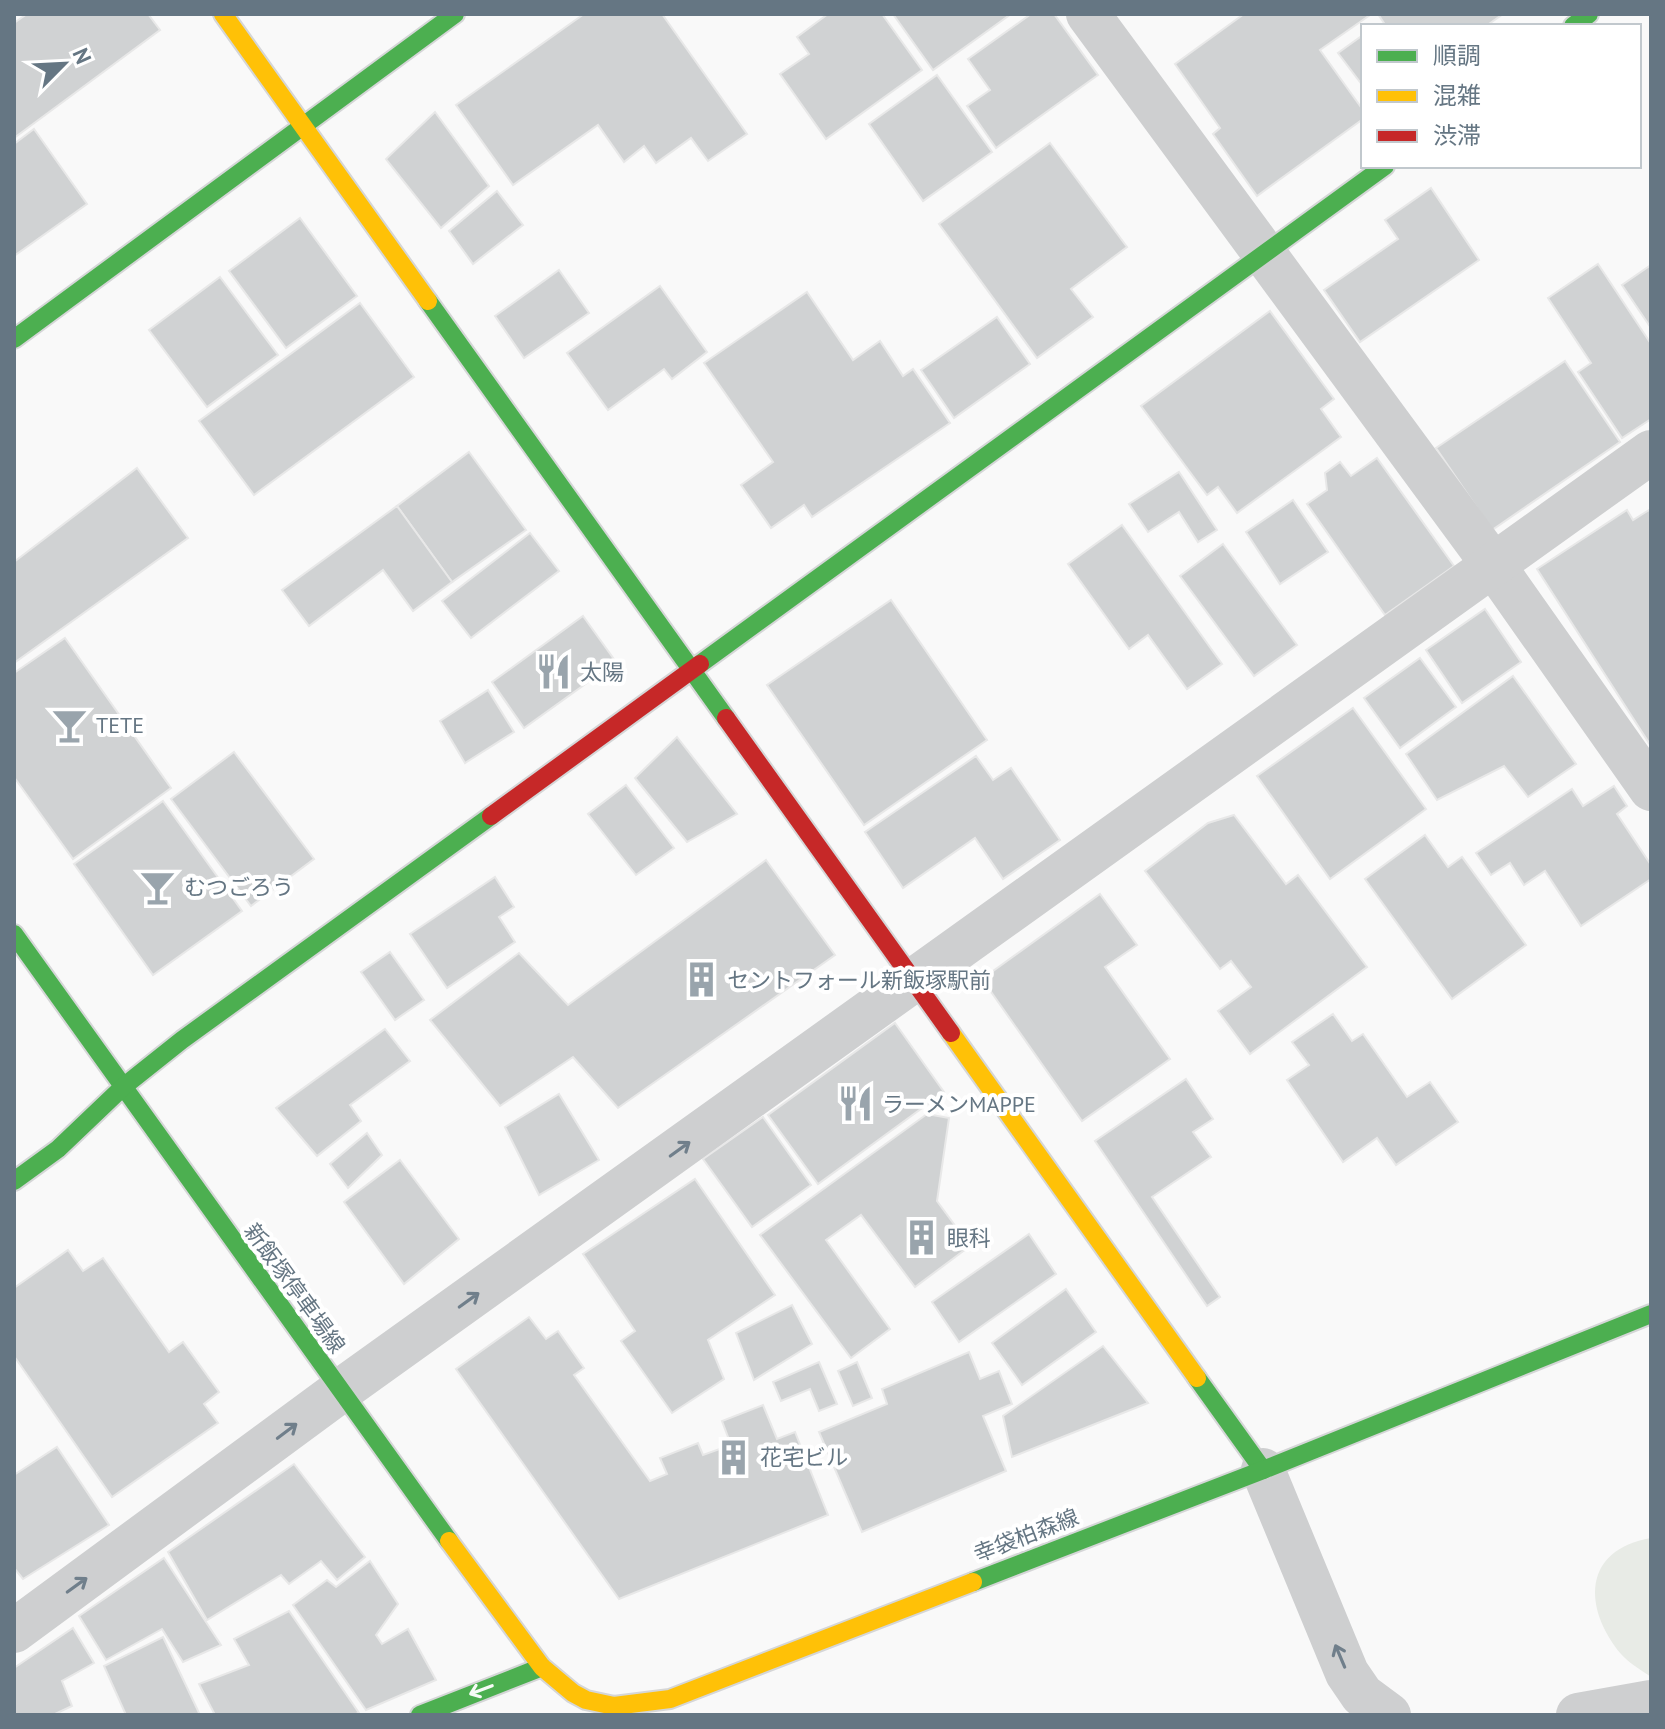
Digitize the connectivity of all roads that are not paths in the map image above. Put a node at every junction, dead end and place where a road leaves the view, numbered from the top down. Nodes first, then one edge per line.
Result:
1 (223, 14) edge
2 (455, 14) edge
3 (1088, 14) edge
4 (302, 125) junction
5 (1382, 168) edge
6 (1266, 254) junction
7 (14, 339) edge
8 (1651, 452) edge
9 (1494, 566) junction
10 (694, 670) junction
11 (1651, 789) edge
12 (14, 934) edge
13 (915, 981) junction
14 (123, 1087) junction
15 (14, 1181) edge
16 (1651, 1314) edge
17 (340, 1391) junction
18 (1263, 1470) junction
19 (14, 1631) edge
20 (542, 1667) junction
21 (1651, 1702) edge
22 (420, 1715) edge
23 (1389, 1715) edge
24 (1578, 1715) edge

1 - 4 street
2 - 4 street
3 - 6 street
4 - 7 street
4 - 10 street
5 - 6 street
6 - 9 street
6 - 10 street
8 - 9 street
9 - 11 street
9 - 13 street
10 - 13 street
10 - 14 street
12 - 14 street, 新飯塚停車場線
17 -> 13 street
13 - 18 street
14 - 15 street
14 - 17 street, 新飯塚停車場線
16 - 18 street, 幸袋柏森線
19 -> 17 street
17 - 20 street, 新飯塚停車場線
18 - 20 street, 幸袋柏森線
23 -> 18 street
20 -> 22 street
21 - 24 street

